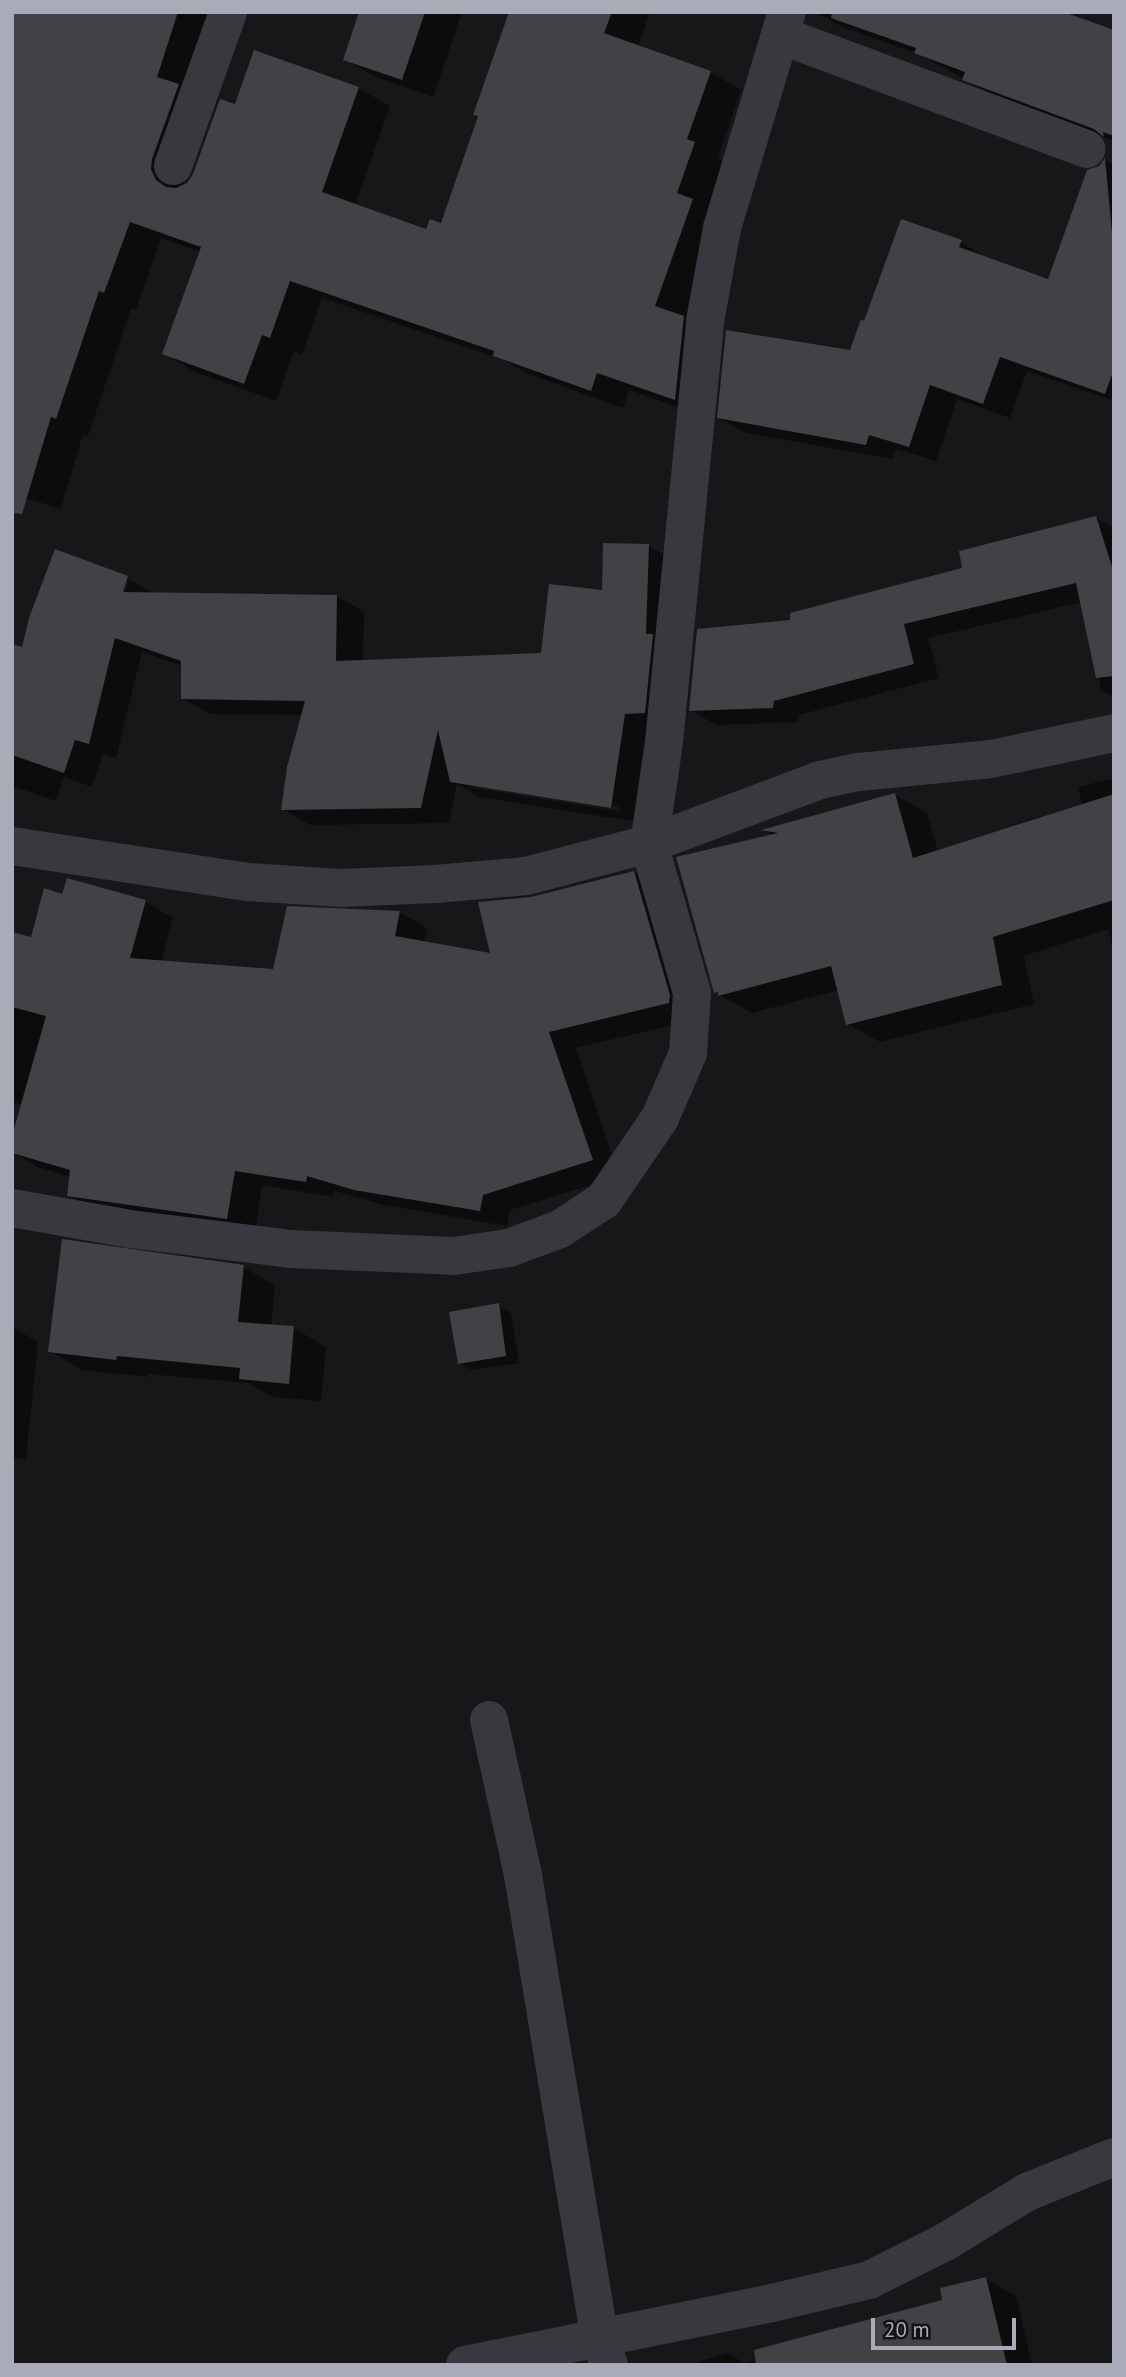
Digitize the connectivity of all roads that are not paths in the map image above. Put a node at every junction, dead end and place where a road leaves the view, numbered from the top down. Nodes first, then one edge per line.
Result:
1 (228, 12) edge
2 (783, 24) edge
3 (1086, 149) dead end
4 (173, 166) dead end
5 (1114, 733) edge
6 (649, 844) junction
7 (12, 846) edge
8 (12, 1208) edge
9 (489, 1720) dead end
10 (1114, 2157) edge
11 (605, 2352) edge
12 (465, 2365) edge

1 - 4 street
2 - 3 street
2 - 6 street
5 - 6 street
6 - 7 street
6 - 8 street
9 - 11 street
10 - 11 street
11 - 12 street

